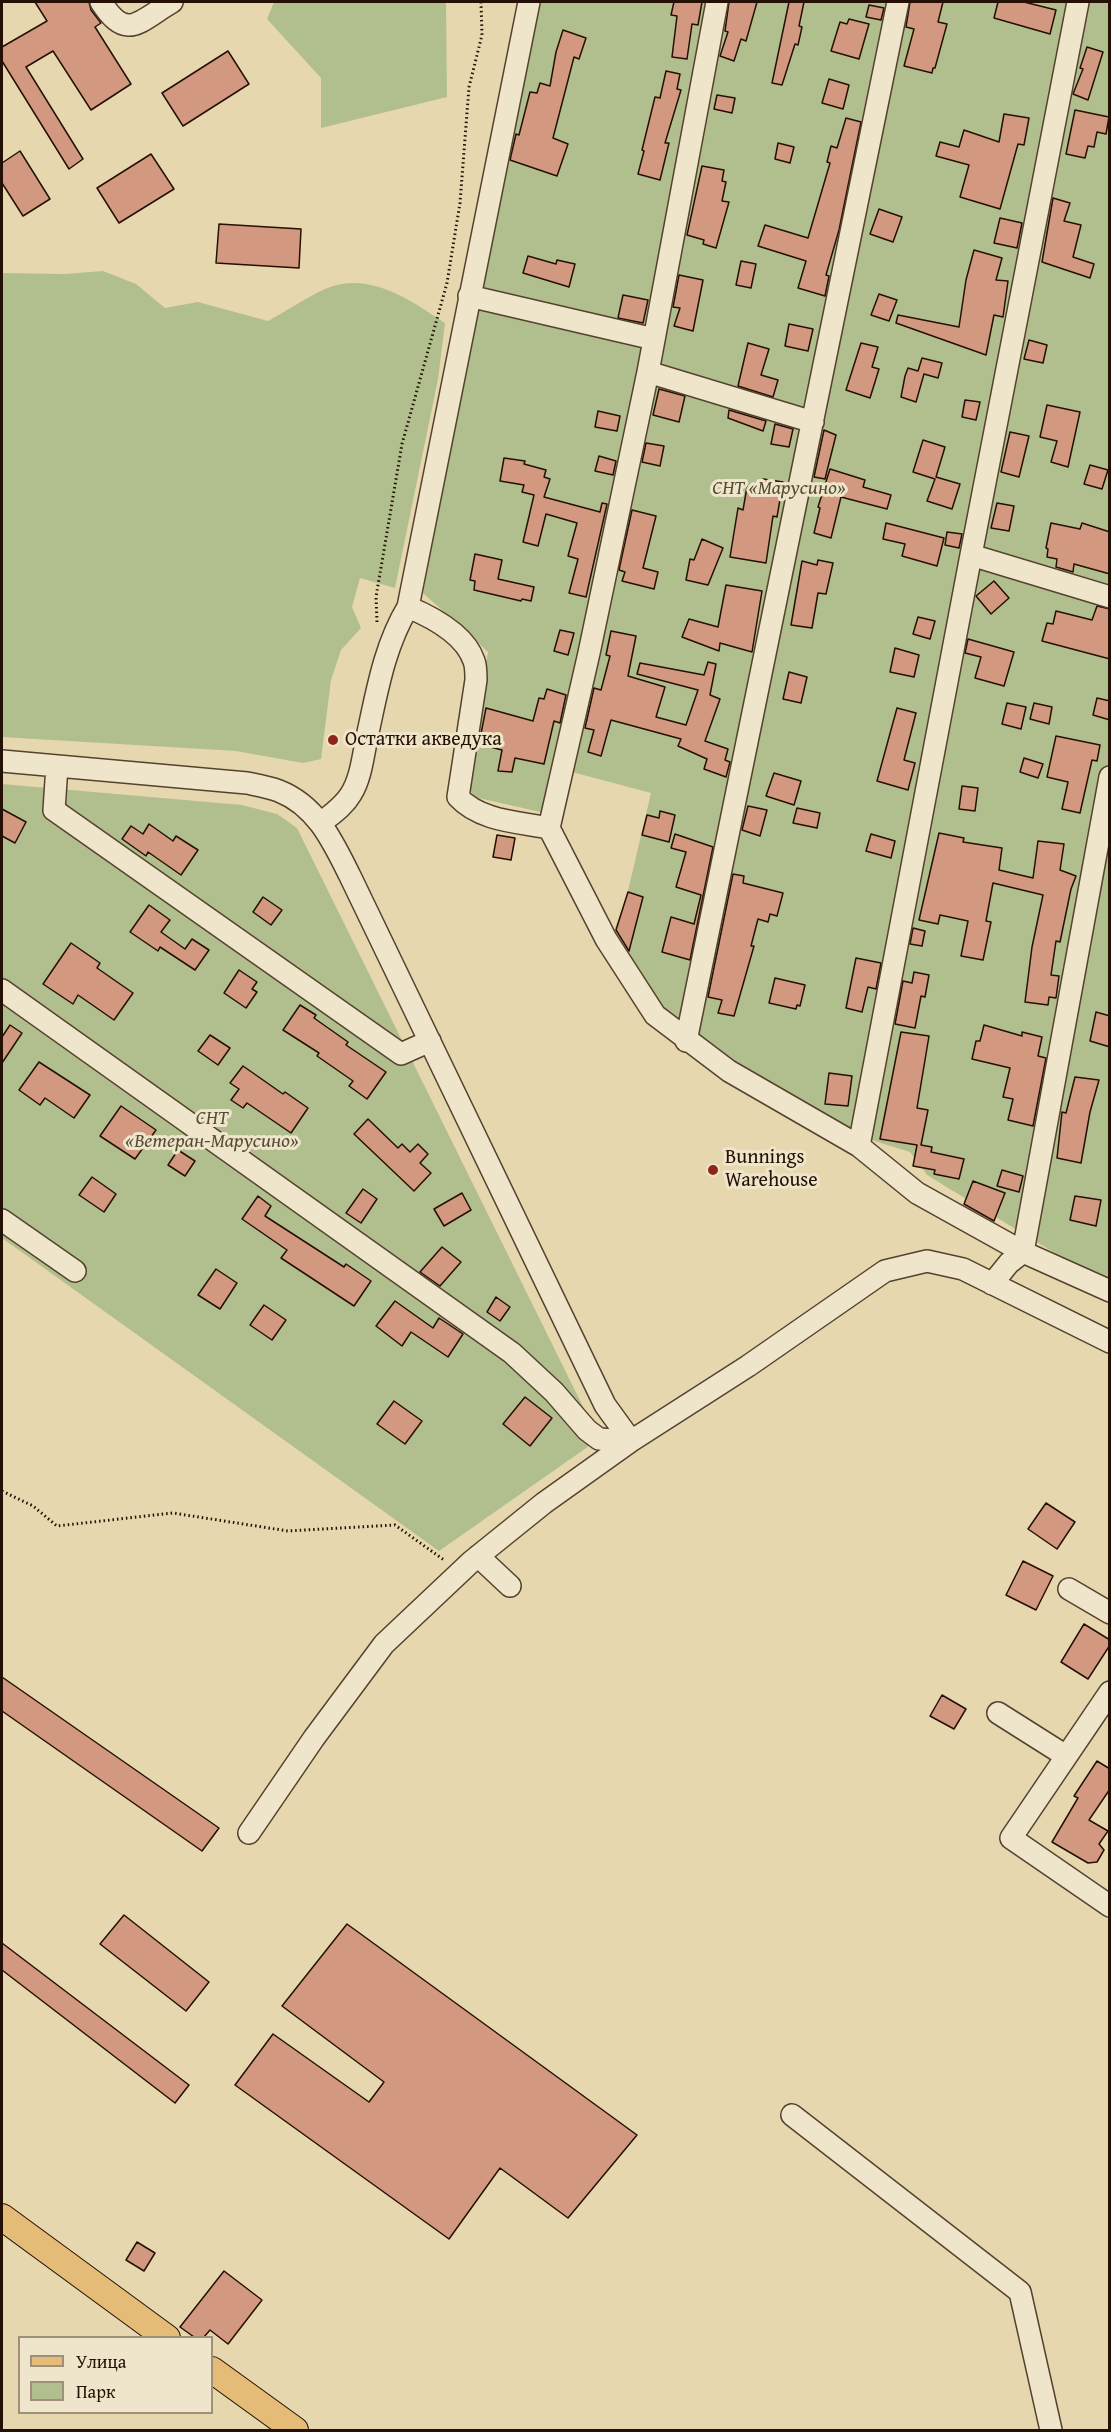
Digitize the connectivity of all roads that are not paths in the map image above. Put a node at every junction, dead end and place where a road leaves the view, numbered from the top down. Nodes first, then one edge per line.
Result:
1 (101, 2) edge
2 (172, 2) edge
3 (529, 2) edge
4 (717, 2) edge
5 (897, 2) edge
6 (1078, 2) edge
7 (469, 296) junction
8 (654, 339) junction
9 (648, 372) junction
10 (813, 422) junction
11 (970, 555) junction
12 (1110, 597) edge
13 (408, 607) junction
14 (2, 761) edge
15 (57, 766) junction
16 (1110, 777) edge
17 (321, 823) junction
18 (549, 828) junction
19 (2, 990) edge
20 (430, 1041) junction
21 (687, 1041) junction
22 (859, 1146) junction
23 (2, 1220) edge
24 (1023, 1252) junction
25 (75, 1271) dead end
26 (992, 1284) junction
27 (1110, 1291) edge
28 (1110, 1342) edge
29 (631, 1441) junction
30 (478, 1556) junction
31 (510, 1586) dead end
32 (1069, 1588) dead end
33 (1110, 1614) edge
34 (1110, 1692) edge
35 (998, 1713) dead end
36 (1066, 1756) junction
37 (249, 1833) dead end
38 (1110, 1906) edge
39 (792, 2115) dead end
40 (2, 2217) edge
41 (166, 2336) edge
42 (213, 2371) edge
43 (295, 2430) edge
44 (1051, 2430) edge

1 - 2 street
3 - 7 street
4 - 8 street
5 - 10 street
6 - 11 street
7 - 8 street
7 - 13 street
8 - 9 street
9 - 10 street
9 - 18 street
10 - 21 street
11 - 12 street
11 - 22 street
13 - 17 street
13 - 18 street
14 - 15 street
15 - 17 street
15 - 20 street
16 - 24 street
17 - 20 street
18 - 21 street
19 - 29 street
20 - 29 street
21 - 22 street
22 - 24 street
23 - 25 street
24 - 26 street
24 - 27 street
26 - 28 street
26 - 29 street
29 - 30 street
30 - 31 street
30 - 37 street
32 - 33 street
34 - 36 street
35 - 36 street
36 - 38 street
39 - 44 street
40 - 41 main road
42 - 43 main road

